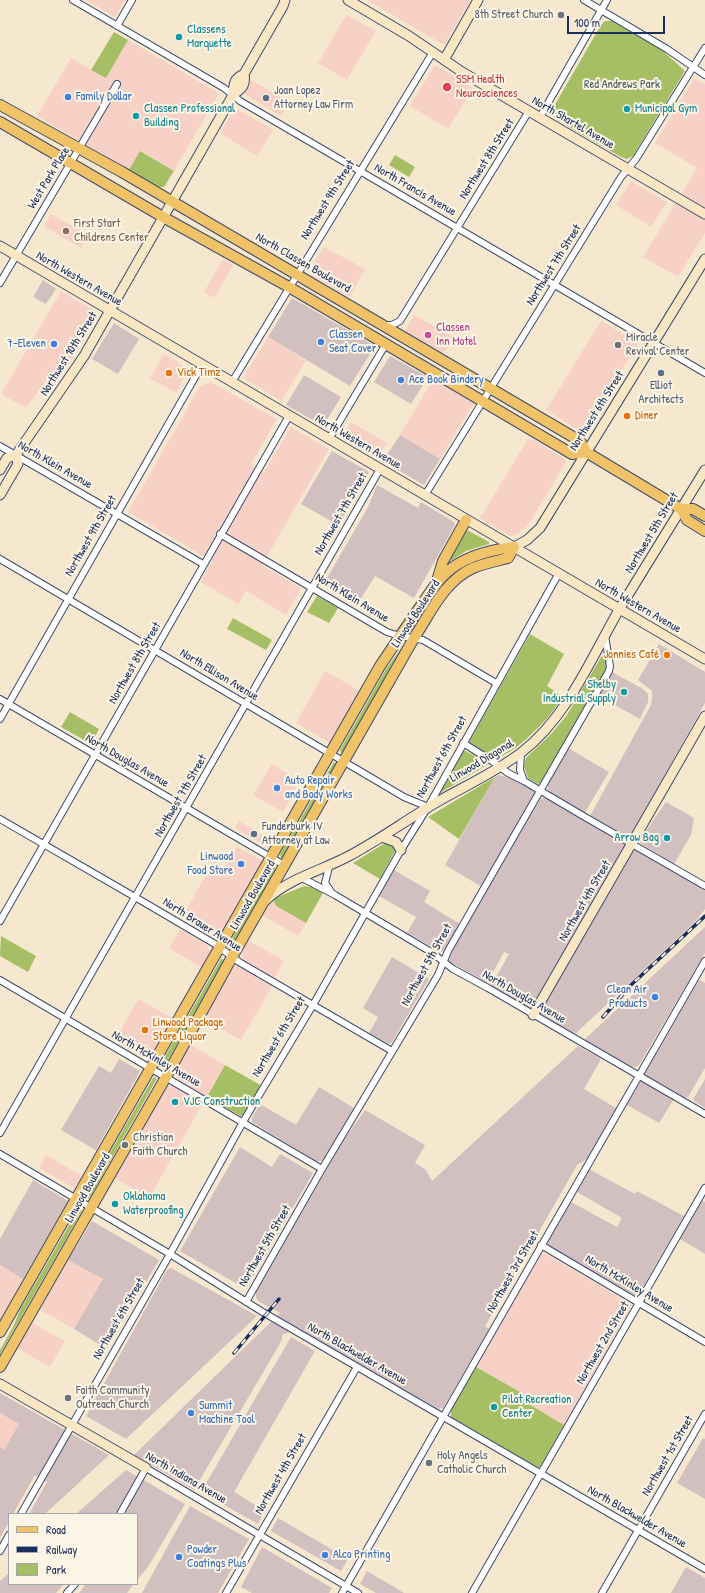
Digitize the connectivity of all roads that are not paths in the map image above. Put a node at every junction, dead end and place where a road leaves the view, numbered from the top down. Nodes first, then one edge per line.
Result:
1 (73, 0) edge
2 (132, 0) edge
3 (348, 0) edge
4 (478, 0) edge
5 (584, 0) edge
6 (607, 0) edge
7 (286, 2) edge
8 (602, 11) junction
9 (117, 26) junction
10 (705, 48) edge
11 (433, 52) junction
12 (444, 60) junction
13 (693, 67) junction
14 (705, 75) edge
15 (117, 84) dead end
16 (233, 95) junction
17 (0, 105) edge
18 (529, 111) junction
19 (540, 117) junction
20 (0, 122) edge
21 (80, 149) junction
22 (71, 163) junction
23 (628, 169) junction
24 (360, 171) junction
25 (171, 201) junction
26 (705, 214) edge
27 (163, 217) junction
28 (457, 228) junction
29 (0, 246) edge
30 (16, 256) junction
31 (705, 259) edge
32 (296, 274) junction
33 (0, 283) edge
34 (555, 285) junction
35 (288, 287) junction
36 (110, 311) junction
37 (400, 321) junction
38 (382, 324) junction
39 (402, 336) junction
40 (653, 343) junction
41 (386, 344) junction
42 (202, 365) junction
43 (705, 373) edge
44 (232, 382) junction
45 (491, 388) junction
46 (483, 401) junction
47 (289, 416) junction
48 (329, 439) junction
49 (0, 446) edge
50 (586, 452) junction
51 (16, 455) junction
52 (380, 469) junction
53 (0, 470) edge
54 (705, 470) edge
55 (0, 495) edge
56 (425, 495) junction
57 (681, 509) junction
58 (117, 514) junction
59 (705, 516) edge
60 (466, 520) junction
61 (705, 531) edge
62 (220, 534) junction
63 (514, 547) junction
64 (0, 559) edge
65 (203, 564) junction
66 (558, 573) junction
67 (437, 583) junction
68 (312, 588) junction
69 (68, 600) junction
70 (620, 609) junction
71 (400, 636) junction
72 (605, 636) junction
73 (414, 638) junction
74 (155, 650) junction
75 (705, 659) edge
76 (496, 683) junction
77 (0, 699) edge
78 (8, 704) junction
79 (246, 704) junction
80 (705, 716) edge
81 (0, 718) edge
82 (463, 743) junction
83 (521, 753) junction
84 (331, 754) junction
85 (95, 755) junction
86 (343, 761) junction
87 (500, 766) junction
88 (524, 781) junction
89 (540, 790) junction
90 (428, 807) junction
91 (186, 809) junction
92 (0, 819) edge
93 (382, 836) junction
94 (631, 844) junction
95 (44, 845) junction
96 (401, 850) junction
97 (271, 858) junction
98 (284, 865) junction
99 (329, 867) junction
100 (302, 878) junction
101 (705, 886) edge
102 (335, 895) junction
103 (135, 897) junction
104 (263, 903) junction
105 (365, 914) junction
106 (0, 921) edge
107 (220, 948) junction
108 (232, 957) junction
109 (705, 961) edge
110 (443, 962) junction
111 (0, 980) edge
112 (313, 1005) junction
113 (533, 1015) junction
114 (66, 1018) junction
115 (392, 1051) junction
116 (151, 1068) junction
117 (639, 1076) junction
118 (166, 1077) junction
119 (705, 1114) edge
120 (243, 1122) junction
121 (0, 1133) edge
122 (0, 1154) edge
123 (322, 1169) junction
124 (705, 1188) edge
125 (76, 1199) junction
126 (91, 1209) junction
127 (541, 1245) junction
128 (170, 1254) junction
129 (246, 1302) junction
130 (639, 1303) junction
131 (0, 1332) edge
132 (705, 1342) edge
133 (0, 1367) edge
134 (357, 1367) junction
135 (0, 1384) edge
136 (705, 1414) edge
137 (443, 1417) junction
138 (72, 1426) junction
139 (146, 1468) junction
140 (540, 1474) junction
141 (22, 1513) edge
142 (121, 1513) edge
143 (638, 1530) junction
144 (260, 1535) junction
145 (8, 1537) edge
146 (0, 1551) edge
147 (705, 1569) edge
148 (74, 1585) edge
149 (346, 1586) junction
150 (68, 1593) edge
151 (226, 1593) edge
152 (342, 1593) edge
153 (358, 1593) edge
154 (472, 1593) edge
155 (602, 1593) edge

1 - 9 street, North Francis Avenue
2 - 9 street
3 - 11 main road, North Shartel Avenue
4 - 12 main road
5 - 8 street
6 - 8 street
7 - 16 main road, Northwest 10th Street
8 - 13 street
8 - 19 street
9 - 16 street, North Francis Avenue
10 - 13 street, Northwest 7th Street
11 - 12 main road, North Shartel Avenue
11 - 24 street, Northwest 9th Street
12 - 18 main road, North Shartel Avenue
13 - 14 street
13 - 23 street, Northwest 7th Street
15 - 21 street, West Park Place
16 - 24 street, North Francis Avenue
16 - 25 main road, Northwest 10th Street
17 - 21 main road, North Classen Boulevard
18 - 19 main road, North Shartel Avenue
18 - 28 street, Northwest 8th Street
19 - 23 main road, North Shartel Avenue
20 - 22 main road, North Classen Boulevard
21 - 22 street, West Park Place
21 - 25 main road, North Classen Boulevard
22 - 27 main road, North Classen Boulevard
22 - 30 street, West Park Place
23 - 26 main road, North Shartel Avenue
23 - 34 street, Northwest 7th Street
24 - 28 street, North Francis Avenue
24 - 32 street, Northwest 9th Street
25 - 27 main road, Northwest 10th Street
25 - 32 main road, North Classen Boulevard
27 - 35 main road, North Classen Boulevard
27 - 36 main road, Northwest 10th Street
28 - 34 street, North Francis Avenue
28 - 37 street, Northwest 8th Street
29 - 30 main road, North Western Avenue
30 - 33 street, West Park Place
30 - 36 main road, North Western Avenue
31 - 40 main road, Northwest 6th Street
32 - 35 street, Northwest 9th Street
32 - 38 main road, North Classen Boulevard
34 - 40 street, North Francis Avenue
34 - 45 street, Northwest 7th Street
35 - 41 main road, North Classen Boulevard
35 - 44 street, Northwest 9th Street
36 - 42 main road, North Western Avenue
36 - 51 main road, Northwest 10th Street
37 - 38 street
37 - 39 street
38 - 39 main road, North Classen Boulevard
39 - 45 main road, North Classen Boulevard
40 - 43 street, North Francis Avenue
40 - 50 main road, Northwest 6th Street
41 - 46 main road, North Classen Boulevard
41 - 48 street
42 - 44 main road, North Western Avenue
42 - 58 street, Northwest 9th Street
44 - 47 main road, North Western Avenue
45 - 46 street, Northwest 7th Street
45 - 50 main road, North Classen Boulevard
46 - 50 main road, North Classen Boulevard
46 - 56 street, Northwest 7th Street
47 - 48 main road, North Western Avenue
47 - 62 street, Northwest 8th Street
48 - 52 main road, North Western Avenue
49 - 51 street, North Klein Avenue
50 - 57 main road, North Classen Boulevard
50 - 63 main road, Northwest 6th Street
51 - 53 main road, Northwest 10th Street
51 - 55 main road, Northwest 10th Street
51 - 58 street, North Klein Avenue
52 - 56 main road, North Western Avenue
52 - 68 street, Northwest 7th Street
54 - 57 main road, Northwest 5th Street
56 - 60 main road, North Western Avenue
57 - 59 main road, North Classen Boulevard
57 - 61 main road, North Classen Boulevard
57 - 70 main road, Northwest 5th Street
58 - 65 street, North Klein Avenue
58 - 69 street, Northwest 9th Street
60 - 63 main road, North Western Avenue
60 - 67 main road
62 - 65 street, Northwest 8th Street
62 - 68 street, North Klein Avenue
63 - 66 main road, North Western Avenue
63 - 67 main road, Linwood Boulevard
63 - 73 main road, Linwood Boulevard
64 - 69 street, North Ellison Avenue
65 - 74 street, Northwest 8th Street
66 - 70 main road, North Western Avenue
66 - 76 street, Northwest 6th Street
67 - 71 main road, Linwood Boulevard
68 - 71 street, North Klein Avenue
68 - 79 street, Northwest 7th Street
69 - 74 street, North Ellison Avenue
69 - 78 street, Northwest 9th Street
70 - 72 main road, Linwood Diagonal
70 - 75 main road, North Western Avenue
71 - 73 street, North Klein Avenue
71 - 84 main road, Linwood Boulevard
72 - 83 main road, Linwood Diagonal
72 - 89 street, Northwest 5th Street
73 - 76 street, North Klein Avenue
73 - 86 main road, Linwood Boulevard
74 - 79 street, North Ellison Avenue
74 - 85 street, Northwest 8th Street
76 - 82 street, Northwest 6th Street
77 - 78 street, North Douglas Avenue
78 - 81 street, Northwest 9th Street
78 - 85 street, North Douglas Avenue
79 - 84 street, North Ellison Avenue
79 - 91 street, Northwest 7th Street
80 - 94 main road, Northwest 4th Street
82 - 87 street
82 - 90 street, Northwest 6th Street
83 - 87 main road, Linwood Diagonal
83 - 88 street
84 - 86 street, North Ellison Avenue
84 - 97 main road, Linwood Boulevard
85 - 91 street, North Douglas Avenue
85 - 95 street, Northwest 8th Street
86 - 90 street, North Ellison Avenue
86 - 98 main road, Linwood Boulevard
87 - 88 street
87 - 90 main road, Linwood Diagonal
88 - 89 street
89 - 94 street
89 - 110 street, Northwest 5th Street
90 - 93 main road, Linwood Diagonal
90 - 96 street, Northwest 6th Street
91 - 97 street, North Douglas Avenue
91 - 103 street, Northwest 7th Street
92 - 95 street, North Brauer Avenue
93 - 96 main road
93 - 99 main road, Linwood Diagonal
94 - 101 street
94 - 113 main road, Northwest 4th Street
95 - 103 street, North Brauer Avenue
95 - 106 street, Northwest 8th Street
96 - 105 street, Northwest 6th Street
97 - 98 street, North Douglas Avenue
97 - 107 main road, Linwood Boulevard
98 - 104 main road, Linwood Boulevard
99 - 100 main road, Linwood Diagonal
99 - 102 street, North Douglas Avenue
100 - 102 street, North Douglas Avenue
100 - 104 main road, Linwood Diagonal
102 - 105 street, North Douglas Avenue
103 - 107 street, North Brauer Avenue
103 - 114 street, Northwest 7th Street
104 - 108 main road, Linwood Boulevard
105 - 110 street, North Douglas Avenue
105 - 112 street, Northwest 6th Street
107 - 108 street, North Brauer Avenue
107 - 116 main road, Linwood Boulevard
108 - 112 street, North Brauer Avenue
108 - 118 main road, Linwood Boulevard
109 - 117 street, Northwest 3rd Street
110 - 113 street, North Douglas Avenue
110 - 115 street, Northwest 5th Street
111 - 114 street, North McKinley Avenue
112 - 115 street, North Brauer Avenue
112 - 120 street, Northwest 6th Street
113 - 117 street, North Douglas Avenue
114 - 116 street, North McKinley Avenue
114 - 121 street, Northwest 7th Street
115 - 123 street, Northwest 5th Street
116 - 118 street, North McKinley Avenue
116 - 125 main road, Linwood Boulevard
117 - 119 street, North Douglas Avenue
117 - 127 street, Northwest 3rd Street
118 - 120 street, North McKinley Avenue
118 - 126 main road, Linwood Boulevard
120 - 123 street, North McKinley Avenue
120 - 128 street, Northwest 6th Street
122 - 125 street, North Blackwelder Avenue
123 - 129 street, Northwest 5th Street
124 - 130 street, Northwest 2nd Street
125 - 126 street, North Blackwelder Avenue
125 - 131 main road, Linwood Boulevard
126 - 128 street, North Blackwelder Avenue
126 - 133 main road, Linwood Boulevard
127 - 130 street, North McKinley Avenue
127 - 137 street, Northwest 3rd Street
128 - 129 street, North Blackwelder Avenue
128 - 138 street, Northwest 6th Street
129 - 134 street, North Blackwelder Avenue
130 - 132 street, North McKinley Avenue
130 - 140 street, Northwest 2nd Street
134 - 137 street, North Blackwelder Avenue
134 - 144 street, Northwest 4th Street
135 - 138 main road, North Indiana Avenue
136 - 143 street, Northwest 1st Street
137 - 140 street, North Blackwelder Avenue
137 - 149 street, Northwest 3rd Street
138 - 139 main road, North Indiana Avenue
138 - 141 street, Northwest 6th Street
139 - 142 street
139 - 144 street, North Indiana Avenue
140 - 143 street, North Blackwelder Avenue
140 - 154 street, Northwest 2nd Street
143 - 147 street, North Blackwelder Avenue
143 - 155 street, Northwest 1st Street
144 - 149 street, North Indiana Avenue
144 - 151 street, Northwest 4th Street
145 - 146 street
148 - 150 street
149 - 152 street, Northwest 3rd Street
149 - 153 street, North Indiana Avenue

